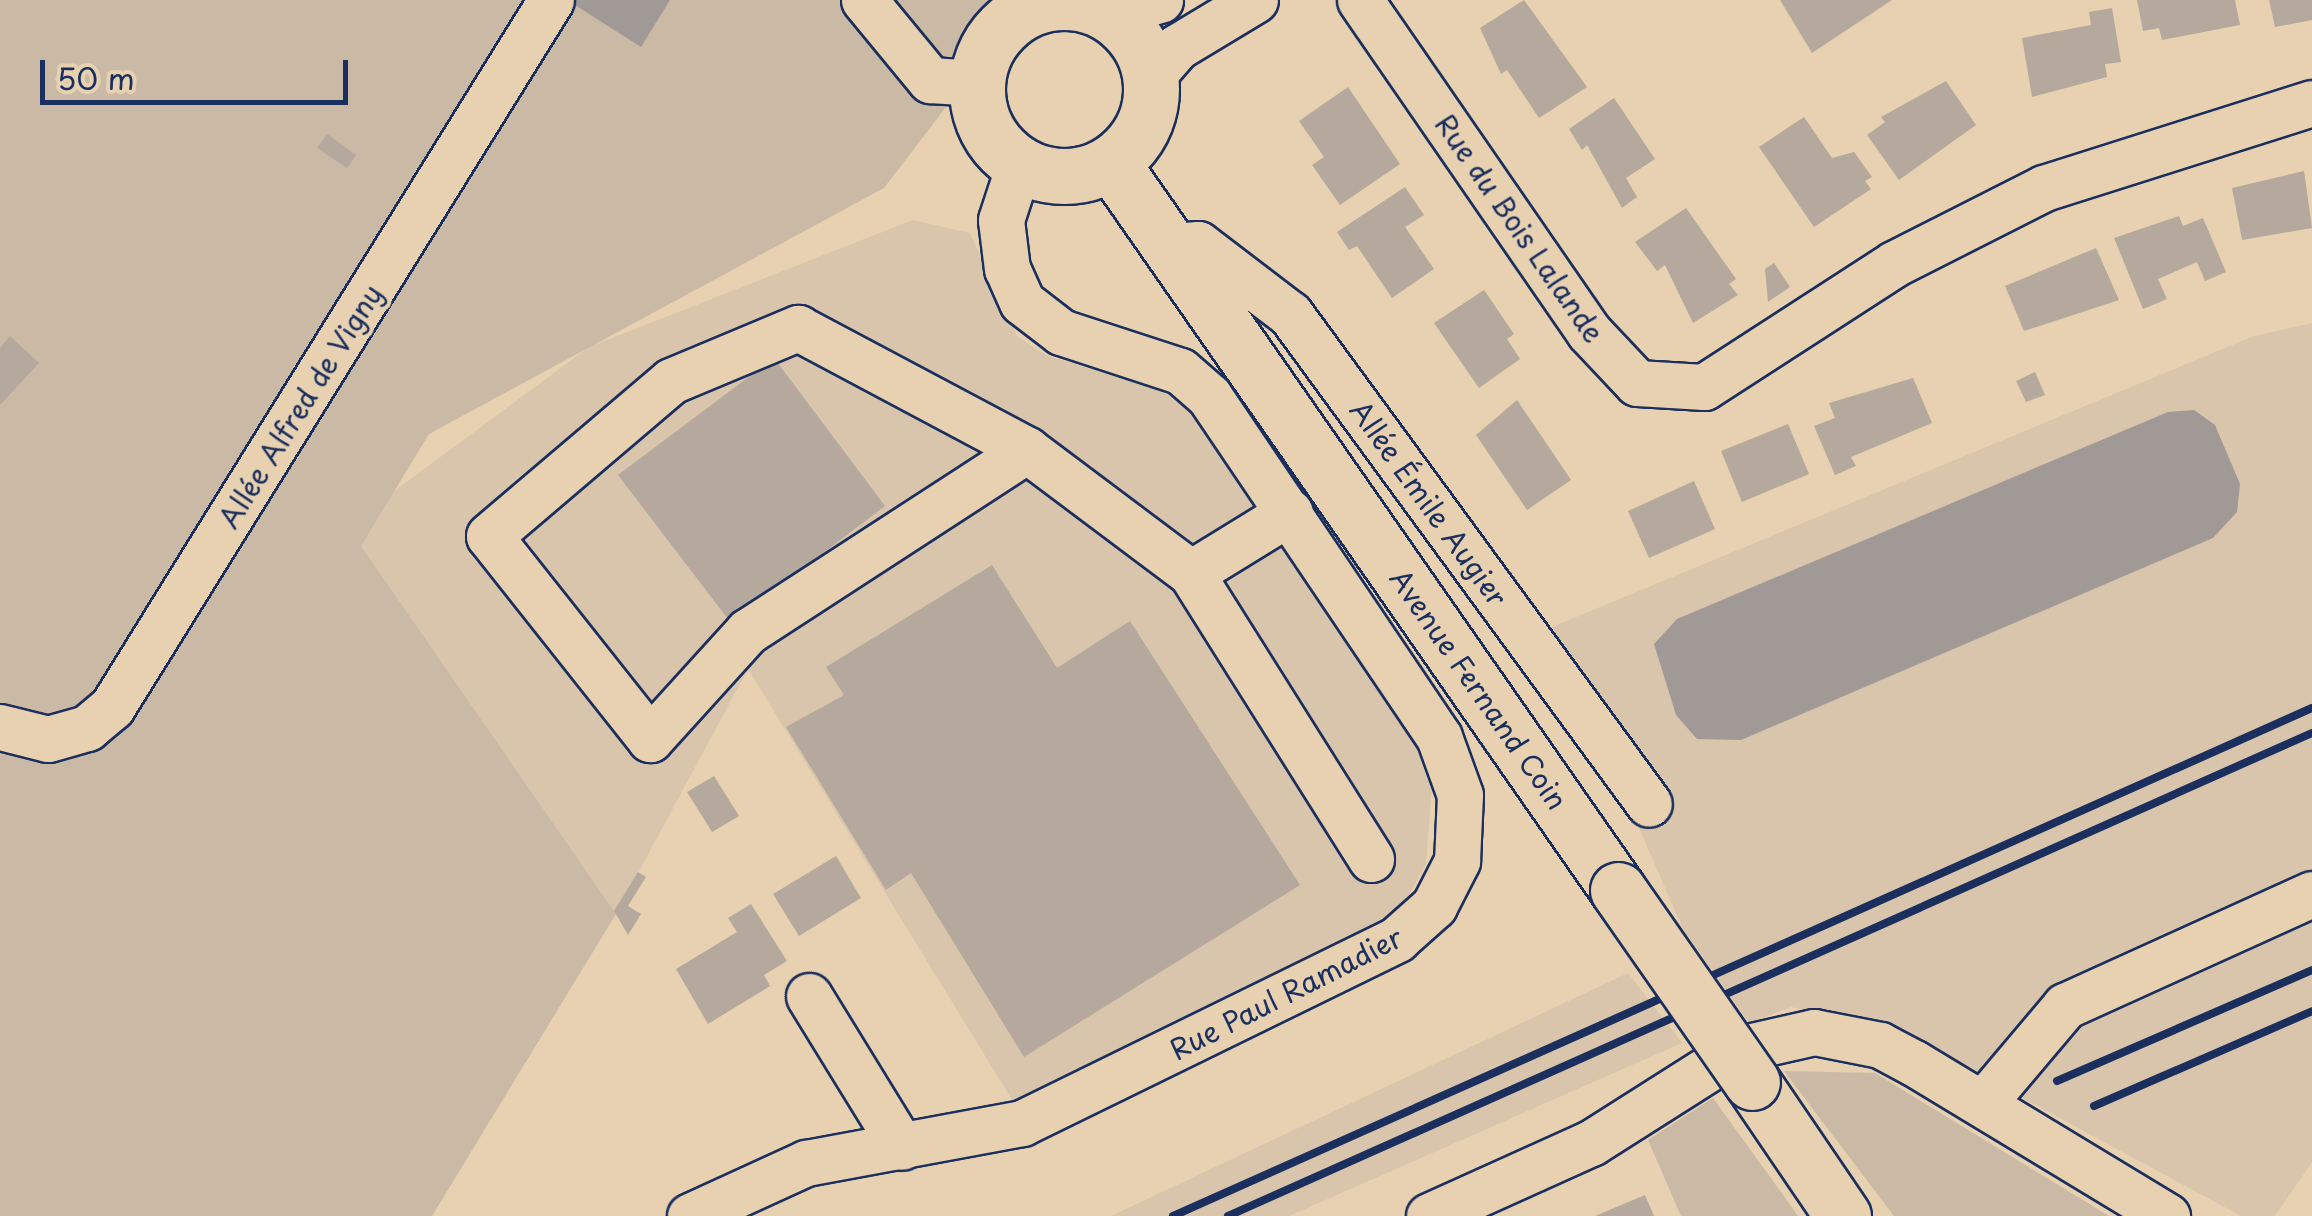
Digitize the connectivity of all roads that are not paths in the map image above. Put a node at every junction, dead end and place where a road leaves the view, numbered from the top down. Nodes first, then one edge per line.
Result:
1 (552, 0) edge
2 (864, 0) edge
3 (1255, 0) edge
4 (1360, 0) edge
5 (1134, 7) edge
6 (1009, 8) edge
7 (1151, 76) junction
8 (978, 83) junction
9 (2312, 103) edge
10 (1112, 164) junction
11 (1019, 165) junction
12 (1174, 246) junction
13 (1027, 450) junction
14 (1290, 512) junction
15 (1191, 573) junction
16 (0, 727) edge
17 (1650, 804) dead end
18 (1371, 858) dead end
19 (2312, 894) edge
20 (809, 996) dead end
21 (1984, 1102) junction
22 (902, 1146) junction
23 (690, 1216) edge
24 (1429, 1216) edge
25 (1843, 1216) edge
26 (2167, 1216) edge

1 - 16 street, Allée Alfred de Vigny
2 - 8 street
3 - 7 street
4 - 9 street, Rue du Bois Lalande
5 - 6 main road
5 - 7 main road
6 - 8 main road
7 - 10 main road
8 - 11 main road
10 - 11 main road
10 - 12 main road, Avenue Fernand Coin
11 - 14 street, Rue Paul Ramadier
12 - 17 street, Allée Émile Augier
12 - 25 main road, Avenue Fernand Coin, bridge
13 - 13 street
13 - 15 street
14 - 15 street
14 - 22 street, Rue Paul Ramadier
15 - 18 street
19 - 21 street
20 - 22 street
21 - 24 street
21 - 26 street
22 - 23 street, Rue Paul Ramadier

